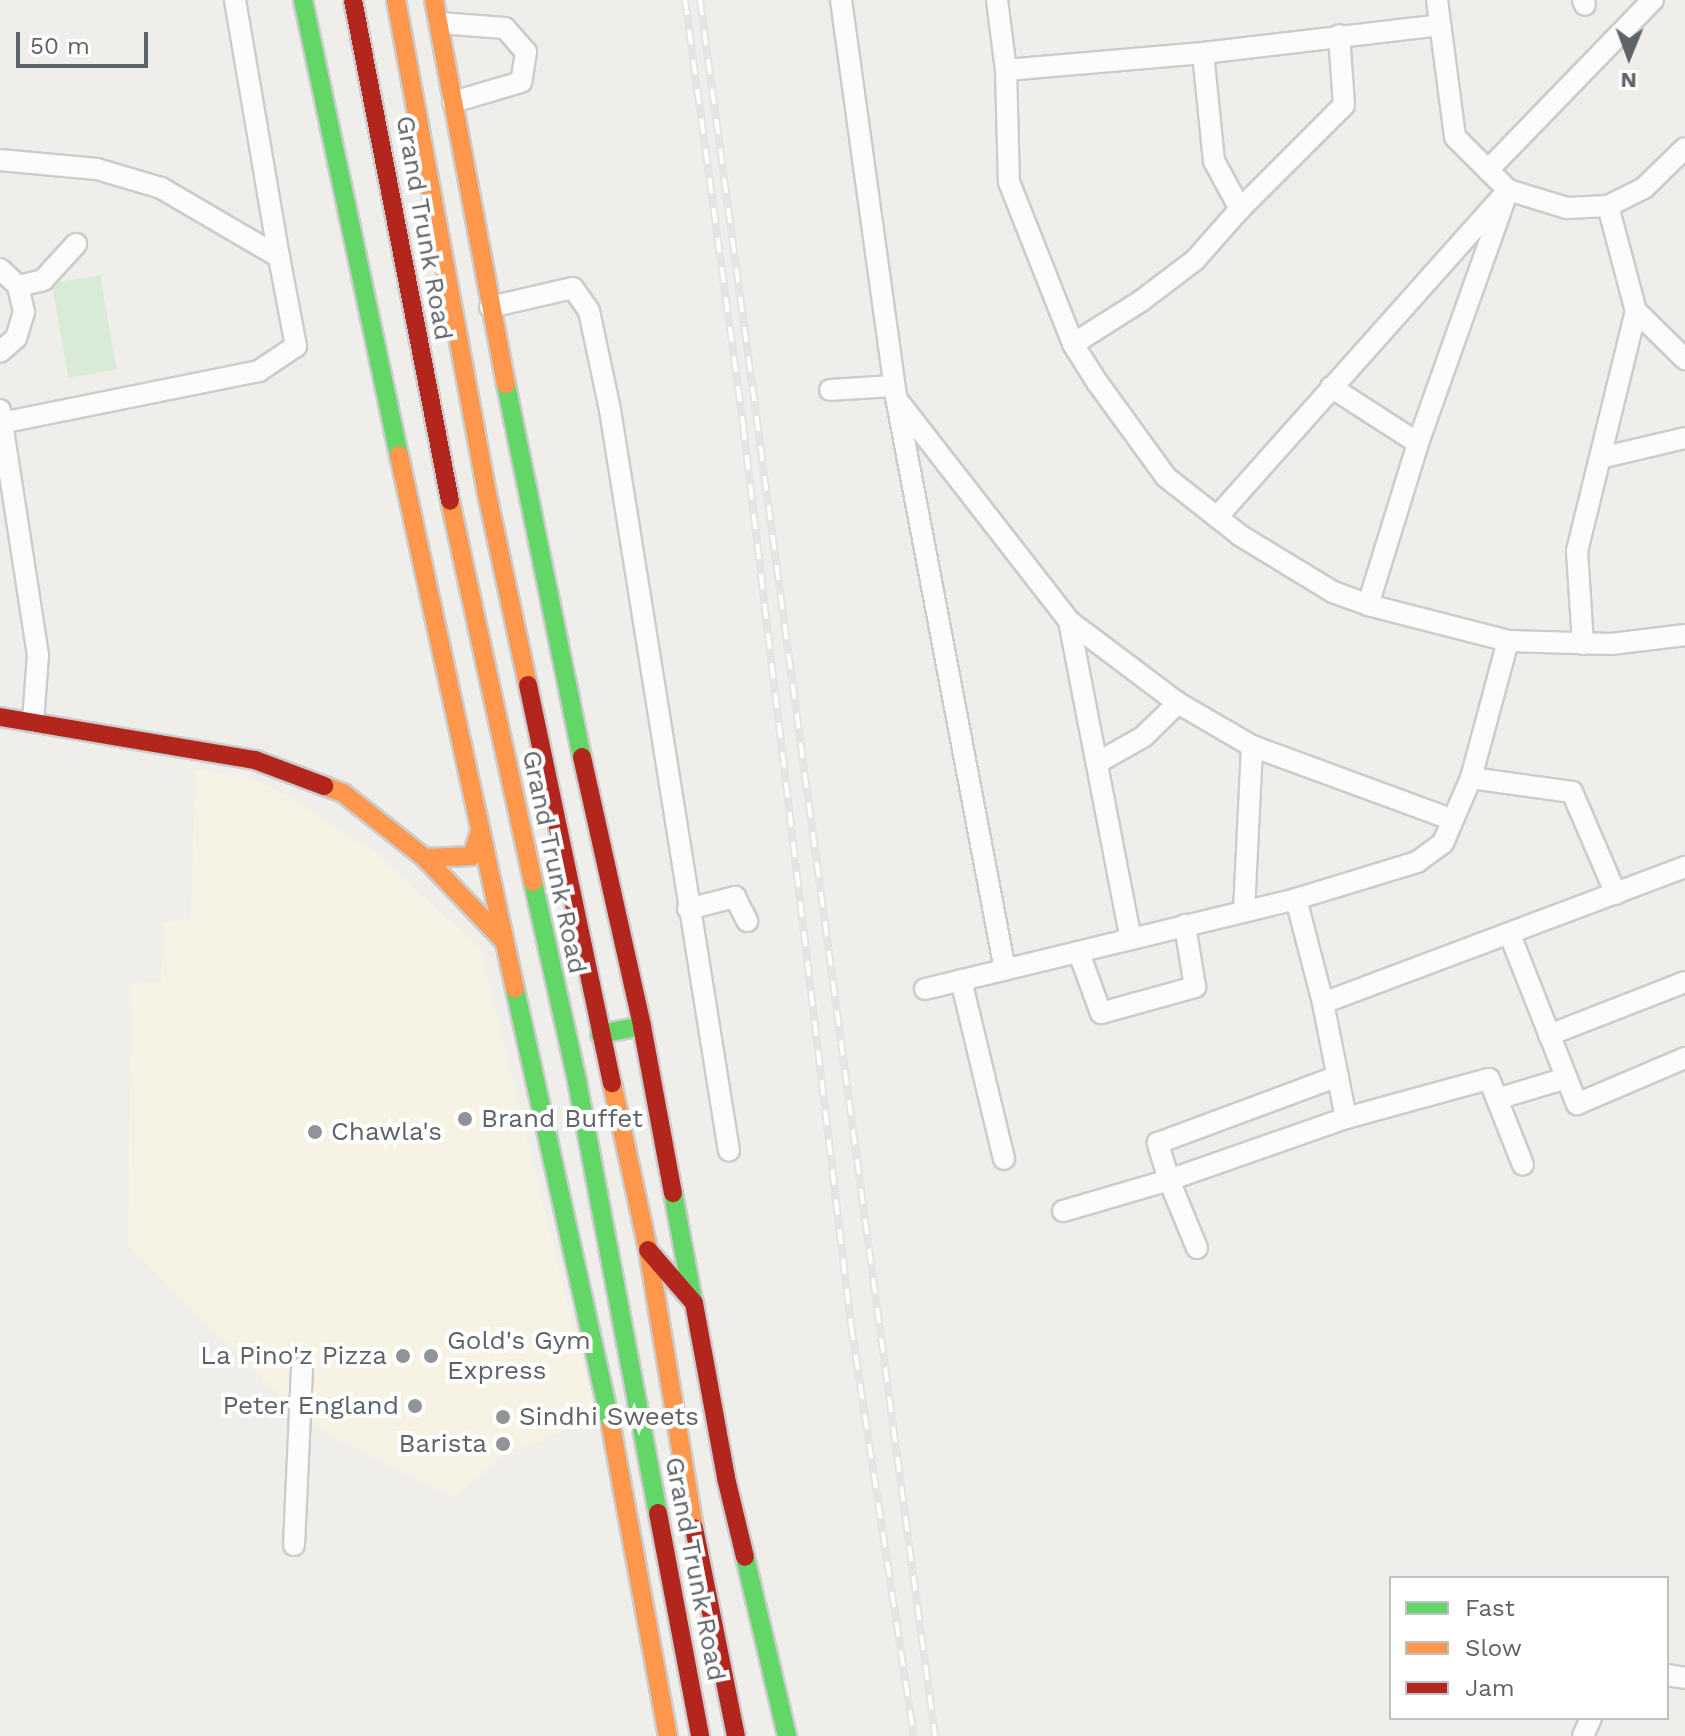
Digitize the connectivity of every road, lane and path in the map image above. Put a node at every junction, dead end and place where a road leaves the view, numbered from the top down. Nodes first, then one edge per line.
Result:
1 (235, 0) edge
2 (303, 0) edge
3 (353, 0) edge
4 (396, 0) edge
5 (434, 0) edge
6 (841, 0) edge
7 (997, 0) edge
8 (1437, 0) edge
9 (1653, 0) edge
10 (439, 23) junction
11 (1440, 25) junction
12 (1339, 35) junction
13 (1203, 53) junction
14 (1006, 70) junction
15 (453, 102) junction
16 (1685, 148) edge
17 (0, 160) edge
18 (1488, 170) junction
19 (1508, 190) junction
20 (1608, 206) junction
21 (1240, 209) junction
22 (76, 244) dead end
23 (279, 257) junction
24 (0, 269) edge
25 (18, 286) junction
26 (490, 307) junction
27 (1636, 311) junction
28 (1073, 344) junction
29 (0, 352) edge
30 (1685, 359) edge
31 (1331, 387) junction
32 (830, 390) dead end
33 (895, 392) junction
34 (1, 416) edge
35 (1685, 438) edge
36 (1418, 443) junction
37 (1600, 458) junction
38 (1217, 517) junction
39 (1368, 605) junction
40 (1069, 621) junction
41 (1685, 635) edge
42 (1508, 641) junction
43 (1583, 644) junction
44 (1178, 703) junction
45 (0, 717) edge
46 (33, 722) junction
47 (1252, 746) junction
48 (1097, 763) junction
49 (1471, 778) junction
50 (1453, 820) junction
51 (480, 831) junction
52 (425, 858) junction
53 (1685, 867) edge
54 (1616, 894) junction
55 (1296, 899) junction
56 (688, 909) junction
57 (1244, 911) junction
58 (747, 921) dead end
59 (1185, 925) junction
60 (1510, 935) junction
61 (1131, 939) junction
62 (504, 941) junction
63 (1079, 953) junction
64 (1005, 970) junction
65 (961, 980) junction
66 (1685, 982) edge
67 (925, 989) dead end
68 (1323, 1003) junction
69 (642, 1026) junction
70 (600, 1034) junction
71 (1549, 1035) junction
72 (1685, 1058) edge
73 (1338, 1076) junction
74 (1566, 1078) junction
75 (1497, 1099) junction
76 (1346, 1118) junction
77 (729, 1151) dead end
78 (1004, 1159) dead end
79 (1523, 1165) dead end
80 (1169, 1180) junction
81 (1063, 1211) dead end
82 (1197, 1248) dead end
83 (648, 1250) junction
84 (694, 1303) junction
85 (302, 1368) dead end
86 (294, 1545) dead end
87 (668, 1736) edge
88 (700, 1736) edge
89 (736, 1736) edge
90 (787, 1736) edge

1 - 23 street
2 - 51 main road
3 - 88 main road, Grand Trunk Road
4 - 70 main road, Grand Trunk Road
5 - 10 main road
6 - 33 street
7 - 14 street
8 - 11 street
9 - 18 street
10 - 15 main road
10 - 15 street
11 - 12 street
11 - 18 street
12 - 13 street
12 - 21 street
13 - 14 street
13 - 21 street
14 - 28 street
15 - 26 main road
16 - 20 street
17 - 23 street
18 - 19 street
19 - 20 street
19 - 31 street
19 - 36 street
20 - 27 street
21 - 28 street
22 - 25 street
23 - 34 street
24 - 25 street
25 - 29 street
26 - 56 street
26 - 69 main road
27 - 30 street
27 - 37 street
28 - 38 street
31 - 36 street
31 - 38 street
32 - 33 street
33 - 40 street
33 - 64 street
34 - 46 street
35 - 37 street
36 - 39 street
37 - 43 street
38 - 39 street
39 - 42 street
40 - 44 street
40 - 48 street
41 - 43 street
42 - 43 street
42 - 49 street
44 - 47 street
44 - 48 street
45 - 46 main road
46 - 52 main road
47 - 50 street
47 - 57 street
48 - 61 street
49 - 50 street
49 - 54 street
50 - 55 street
51 - 52 main road
51 - 62 main road
52 - 62 main road
53 - 54 street
54 - 60 street
55 - 57 street
55 - 68 street
56 - 58 street
56 - 77 street
57 - 59 street
59 - 61 street
59 - 63 street
60 - 68 street
60 - 71 street
61 - 63 street
62 - 87 main road
63 - 64 street
64 - 65 street
65 - 67 street
65 - 78 street
66 - 71 street
68 - 73 street
69 - 70 main road
69 - 84 main road
70 - 83 main road, Grand Trunk Road
71 - 74 street
72 - 74 street
73 - 76 street
73 - 80 street
74 - 75 street
75 - 76 street
75 - 79 street
76 - 80 street
80 - 81 street
80 - 82 street
83 - 84 main road
83 - 89 main road, Grand Trunk Road
84 - 90 main road
85 - 86 street

